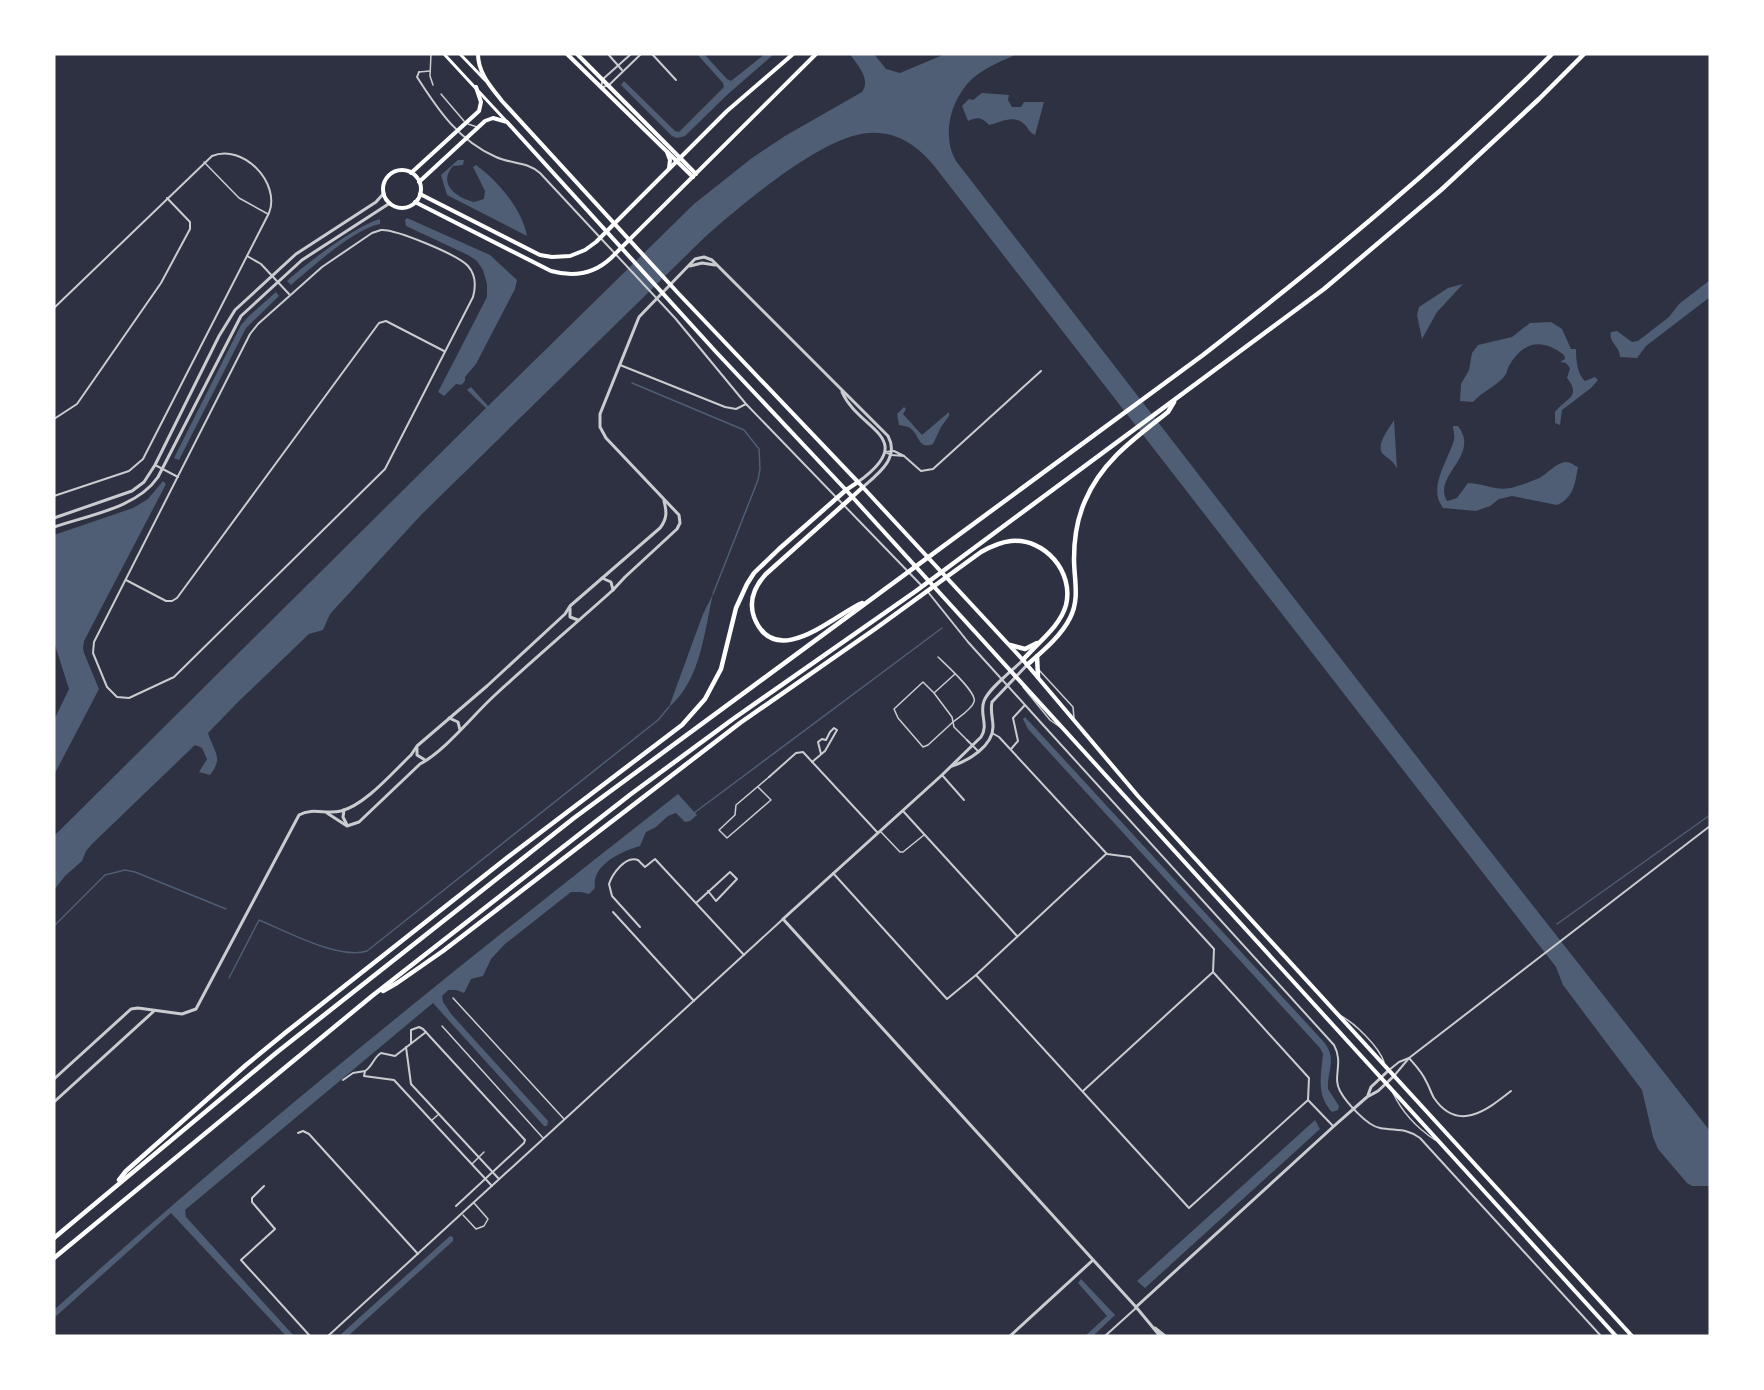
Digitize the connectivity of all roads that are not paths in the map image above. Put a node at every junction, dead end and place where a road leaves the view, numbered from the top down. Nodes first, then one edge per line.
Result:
1 (431, 54) edge
2 (444, 54) edge
3 (460, 54) edge
4 (478, 54) edge
5 (567, 54) edge
6 (577, 54) edge
7 (608, 54) edge
8 (631, 54) edge
9 (641, 54) edge
10 (652, 54) edge
11 (793, 54) edge
12 (816, 54) edge
13 (1552, 54) edge
14 (1584, 54) edge
15 (618, 65) junction
16 (430, 71) junction
17 (622, 71) junction
18 (419, 72) joint
19 (603, 79) junction
20 (676, 80) dead end
21 (486, 81) junction
22 (433, 86) dead end
23 (609, 86) junction
24 (476, 87) junction
25 (601, 87) junction
26 (441, 94) dead end
27 (507, 122) junction
28 (467, 123) junction
29 (477, 128) junction
30 (458, 132) junction
31 (465, 138) junction
32 (672, 149) junction
33 (688, 149) junction
34 (667, 151) junction
35 (679, 160) junction
36 (204, 162) junction
37 (668, 170) junction
38 (411, 173) junction
39 (695, 175) junction
40 (419, 182) junction
41 (384, 193) junction
42 (420, 194) junction
43 (167, 198) junction
44 (416, 202) junction
45 (390, 203) junction
46 (268, 214) junction
47 (247, 256) junction
48 (273, 276) junction
49 (278, 282) junction
50 (290, 295) junction
51 (54, 308) edge
52 (445, 351) junction
53 (619, 365) junction
54 (1041, 371) dead end
55 (842, 392) junction
56 (746, 404) junction
57 (1167, 410) junction
58 (54, 419) edge
59 (885, 452) junction
60 (892, 453) junction
61 (155, 465) junction
62 (162, 469) junction
63 (178, 477) junction
64 (858, 482) junction
65 (862, 487) junction
66 (846, 490) junction
67 (54, 496) edge
68 (852, 497) junction
69 (836, 498) junction
70 (664, 500) junction
71 (842, 505) junction
72 (54, 518) edge
73 (54, 527) edge
74 (602, 578) junction
75 (126, 580) junction
76 (613, 590) junction
77 (870, 599) junction
78 (570, 606) junction
79 (580, 620) junction
80 (1044, 638) junction
81 (1010, 645) junction
82 (1037, 656) junction
83 (938, 657) dead end
84 (1023, 660) junction
85 (1028, 665) junction
86 (1037, 668) junction
87 (1012, 671) junction
88 (955, 674) junction
89 (1017, 677) junction
90 (1038, 677) junction
91 (1003, 680) junction
92 (1008, 686) junction
93 (934, 693) junction
94 (1025, 705) junction
95 (449, 718) junction
96 (1074, 719) junction
97 (953, 722) junction
98 (460, 730) junction
99 (992, 733) junction
100 (967, 740) joint
101 (417, 746) junction
102 (972, 746) junction
103 (1011, 749) junction
104 (978, 751) junction
105 (821, 754) junction
106 (427, 760) junction
107 (812, 762) junction
108 (951, 767) junction
109 (942, 776) junction
110 (769, 777) joint
111 (758, 787) junction
112 (964, 800) dead end
113 (345, 810) junction
114 (903, 811) junction
115 (327, 813) junction
116 (347, 825) junction
117 (1710, 826) edge
118 (879, 832) junction
119 (925, 834) junction
120 (1107, 854) junction
121 (833, 873) junction
122 (708, 891) junction
123 (696, 903) junction
124 (624, 911) junction
125 (613, 912) dead end
126 (617, 918) junction
127 (783, 919) junction
128 (639, 927) dead end
129 (1017, 936) junction
130 (744, 955) junction
131 (1213, 972) junction
132 (976, 975) junction
133 (372, 996) junction
134 (453, 998) dead end
135 (694, 1001) junction
136 (154, 1011) junction
137 (442, 1026) dead end
138 (426, 1032) junction
139 (411, 1043) junction
140 (406, 1047) junction
141 (1409, 1058) junction
142 (1389, 1070) junction
143 (365, 1071) junction
144 (1394, 1076) junction
145 (1381, 1078) junction
146 (54, 1079) edge
147 (343, 1080) dead end
148 (411, 1084) junction
149 (1386, 1084) junction
150 (1083, 1090) junction
151 (403, 1091) junction
152 (1511, 1091) dead end
153 (1367, 1097) junction
154 (1308, 1100) junction
155 (54, 1102) edge
156 (1354, 1108) junction
157 (439, 1114) junction
158 (564, 1120) junction
159 (431, 1121) junction
160 (1334, 1126) junction
161 (298, 1133) dead end
162 (543, 1138) junction
163 (484, 1152) dead end
164 (478, 1157) junction
165 (472, 1164) junction
166 (492, 1172) junction
167 (485, 1179) junction
168 (499, 1179) junction
169 (116, 1185) junction
170 (264, 1186) dead end
171 (492, 1186) junction
172 (474, 1203) junction
173 (456, 1206) dead end
174 (462, 1214) junction
175 (54, 1238) edge
176 (418, 1254) junction
177 (54, 1258) edge
178 (1094, 1260) junction
179 (1136, 1307) junction
180 (1154, 1327) junction
181 (310, 1336) edge
182 (328, 1336) edge
183 (1010, 1336) edge
184 (1105, 1336) edge
185 (1160, 1336) edge
186 (1165, 1336) edge
187 (1601, 1336) edge
188 (1616, 1336) edge
189 (1632, 1336) edge

1 - 16 lane
2 - 24 main road
3 - 21 main road
4 - 21 main road
5 - 25 main road
6 - 19 main road
7 - 15 street
8 - 15 street
9 - 17 street
10 - 20 street
11 - 33 main road
12 - 39 main road
13 - 77 highway
14 - 57 highway
15 - 17 street
15 - 19 street
16 - 18 lane
16 - 22 lane
17 - 23 street
18 - 30 street
19 - 23 main road
19 - 25 street
21 - 64 main road
23 - 25 street
23 - 32 main road
24 - 27 main road
24 - 28 main road
25 - 34 main road
26 - 28 lane
27 - 29 main road
27 - 66 main road
28 - 29 lane
28 - 30 main road
29 - 31 main road
30 - 31 street
30 - 38 main road
31 - 40 main road
31 - 56 street
32 - 33 main road
32 - 35 main road
33 - 35 main road
34 - 35 main road
34 - 37 main road
35 - 37 main road
35 - 39 main road
36 - 43 street
36 - 46 lane
36 - 46 street
37 - 42 main road
38 - 40 main road
38 - 41 main road
39 - 44 main road
40 - 42 main road
41 - 45 main road
41 - 48 street
42 - 44 main road
43 - 51 street
43 - 58 street
44 - 45 main road
45 - 49 street
46 - 47 street
47 - 48 street
47 - 67 street
48 - 49 street
48 - 61 street
49 - 50 street
49 - 62 street
50 - 52 street
50 - 63 street
52 - 75 street
52 - 75 street
53 - 55 street
53 - 56 street
53 - 70 street
54 - 60 street
55 - 59 street
55 - 60 street
56 - 69 street
57 - 82 highway
57 - 133 highway
59 - 60 street
59 - 64 street
60 - 65 street
61 - 62 street
61 - 72 street
62 - 63 street
62 - 73 street
63 - 75 street
64 - 65 main road
64 - 66 main road
65 - 68 main road
65 - 81 main road
66 - 68 main road
66 - 69 highway
68 - 71 highway
68 - 87 main road
69 - 71 street
69 - 169 highway
70 - 74 street
70 - 76 street
71 - 77 highway
71 - 91 street
74 - 76 street
74 - 78 street
76 - 79 street
77 - 169 highway
78 - 79 street
78 - 95 street
79 - 98 street
80 - 81 highway
80 - 84 highway
80 - 133 highway
81 - 84 main road
82 - 85 highway
82 - 86 highway
83 - 88 lane
84 - 85 main road
84 - 87 street
85 - 86 lane
85 - 89 street
85 - 90 main road
86 - 90 highway
86 - 96 lane
87 - 89 main road
87 - 91 street
88 - 93 lane
88 - 97 lane
89 - 92 street
89 - 145 main road
90 - 96 main road
91 - 92 street
91 - 102 street
92 - 94 street
92 - 99 street
93 - 97 lane
93 - 97 lane
94 - 103 street
94 - 156 street
95 - 98 street
95 - 101 street
96 - 142 main road
97 - 100 lane
98 - 106 street
99 - 103 street
99 - 104 street
100 - 102 street
101 - 106 street
101 - 113 street
102 - 104 street
102 - 108 street
103 - 120 street
104 - 108 street
105 - 105 street
105 - 107 street
106 - 116 street
107 - 110 street
107 - 118 street
108 - 109 street
109 - 112 street
109 - 114 street
110 - 111 lane
111 - 111 lane
113 - 115 street
113 - 116 street
114 - 118 street
114 - 119 street
115 - 116 street
115 - 136 street
117 - 141 street
118 - 119 lane
118 - 121 street
119 - 129 street
120 - 129 street
120 - 131 street
121 - 127 street
121 - 132 street
122 - 122 street
122 - 123 street
123 - 124 street
123 - 130 street
124 - 126 street
124 - 128 street
125 - 126 street
126 - 135 street
127 - 130 street
127 - 178 street
129 - 132 street
130 - 135 street
131 - 150 street
131 - 154 street
132 - 150 street
133 - 177 highway
134 - 158 lane
135 - 158 street
136 - 146 street
136 - 155 street
137 - 162 lane
138 - 139 street
138 - 139 street
138 - 166 street
139 - 140 street
140 - 143 street
140 - 148 street
141 - 142 street
141 - 144 street
141 - 152 street
142 - 144 main road
142 - 145 street
143 - 147 street
143 - 151 street
144 - 149 street
144 - 189 main road
145 - 149 main road
145 - 153 street
148 - 151 street
148 - 157 street
149 - 153 street
149 - 188 main road
150 - 154 street
151 - 159 street
153 - 156 street
154 - 160 street
156 - 160 street
156 - 187 street
157 - 159 lane
157 - 164 street
158 - 162 street
159 - 165 street
160 - 179 street
161 - 176 street
162 - 168 street
163 - 164 lane
164 - 165 lane
164 - 166 street
165 - 167 street
166 - 167 street
166 - 168 street
167 - 171 street
167 - 173 street
168 - 171 street
169 - 175 highway
170 - 181 street
171 - 172 street
172 - 174 street
172 - 174 lane
174 - 176 street
176 - 182 street
178 - 179 street
178 - 183 street
179 - 180 street
179 - 184 street
180 - 185 street
180 - 186 street

